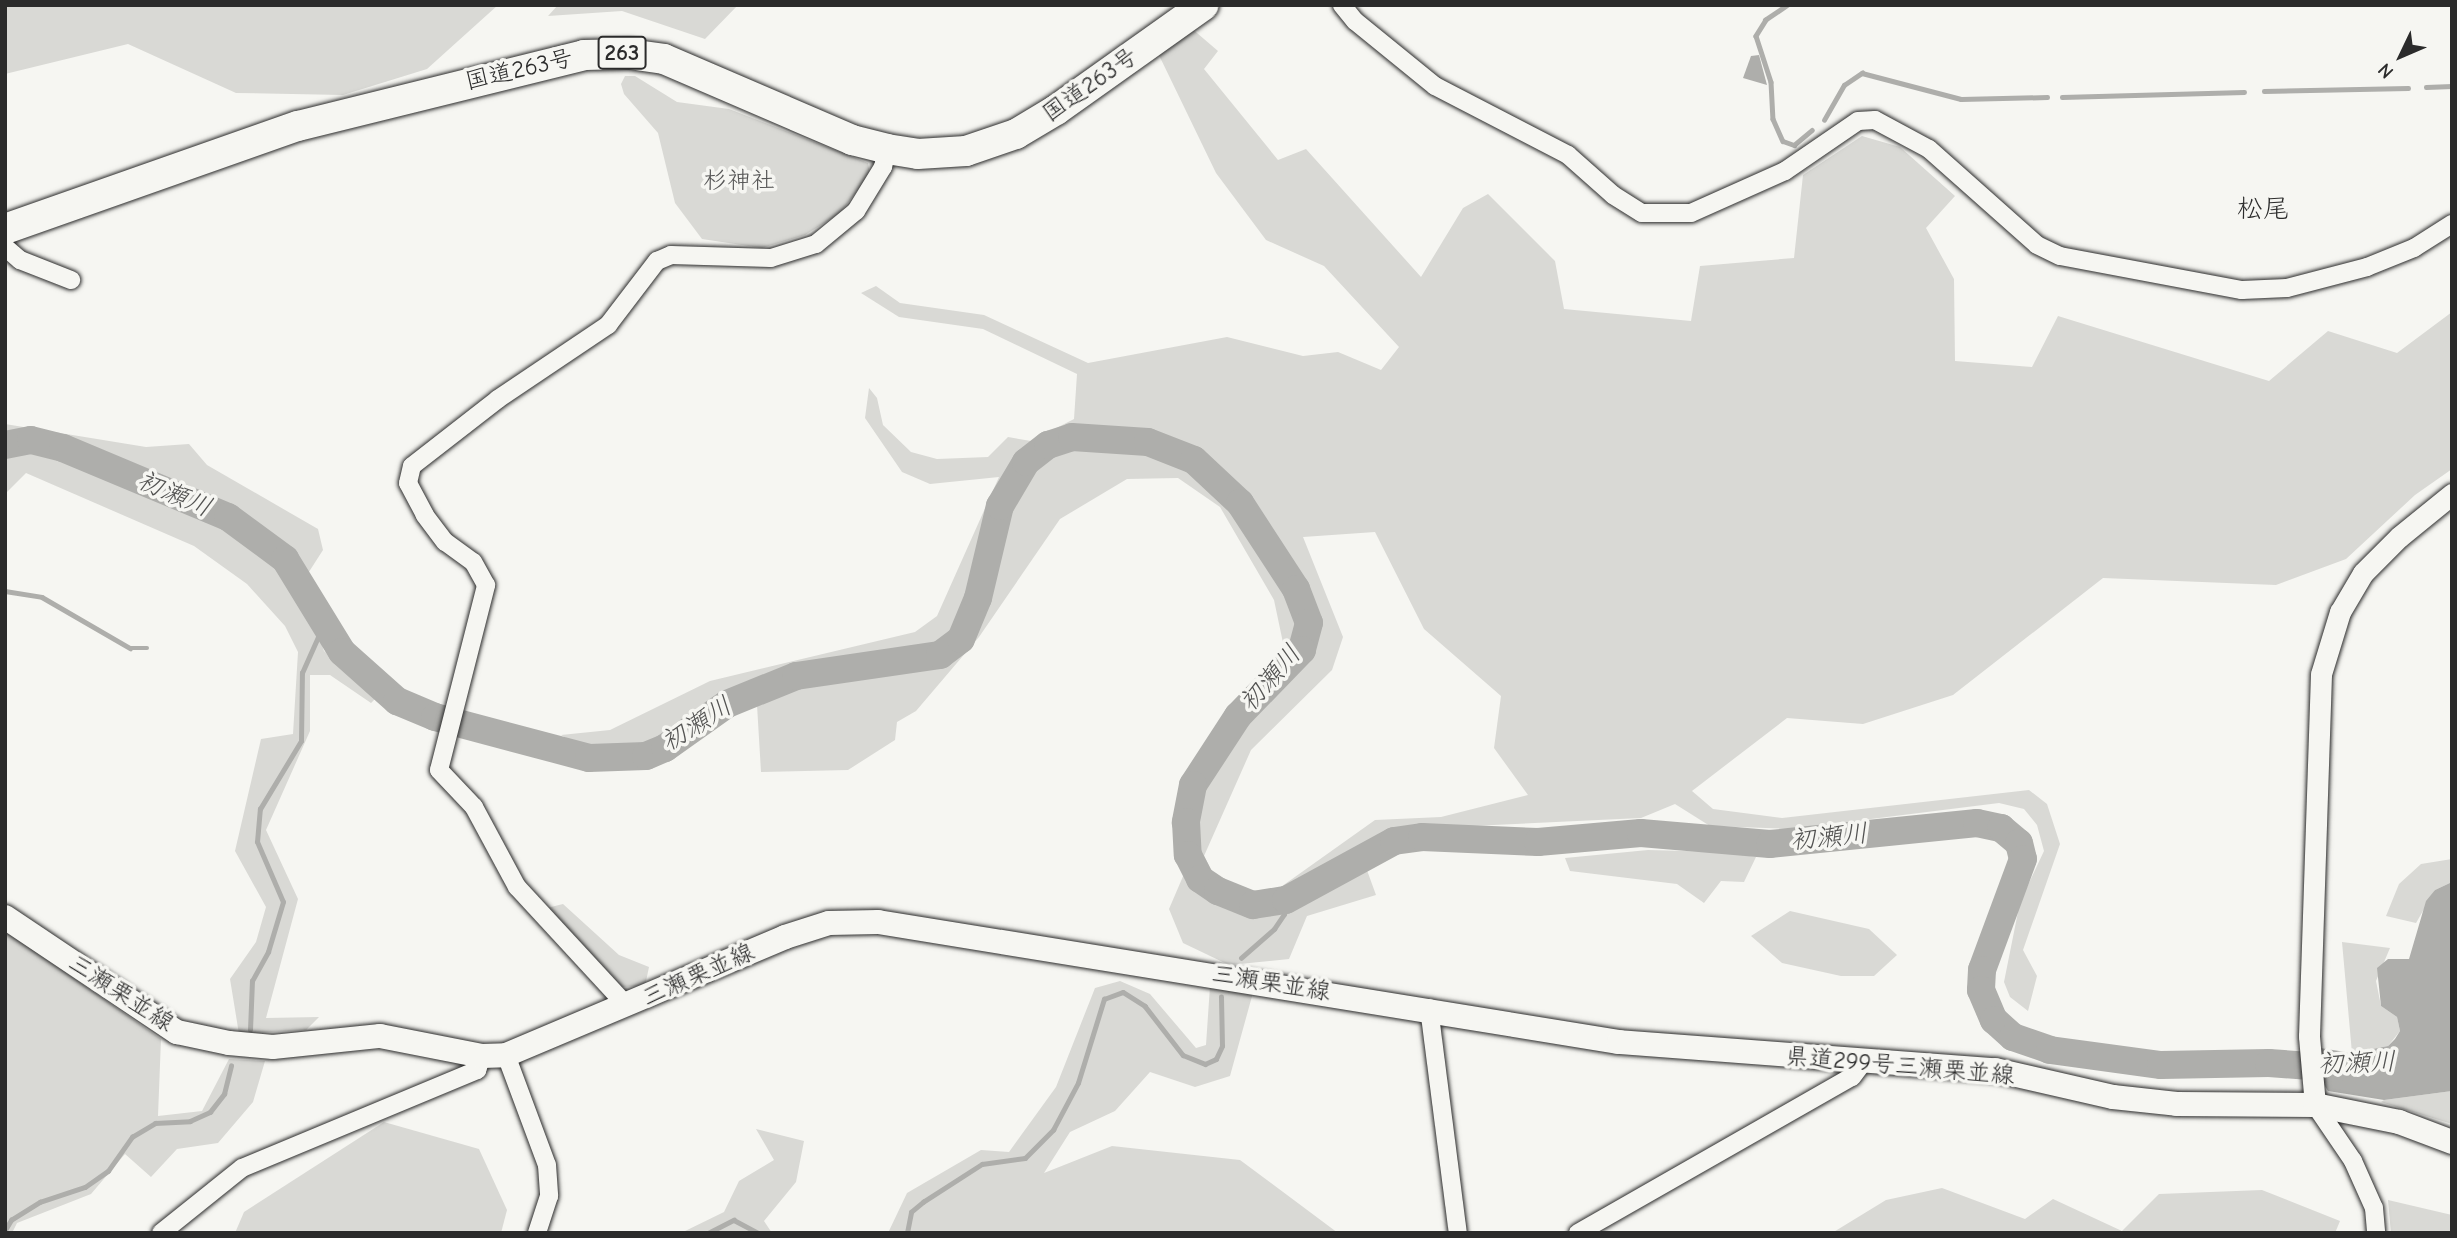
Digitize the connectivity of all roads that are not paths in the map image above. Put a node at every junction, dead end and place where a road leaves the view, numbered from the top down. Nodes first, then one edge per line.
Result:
1 (1204, 5) edge
2 (1342, 5) edge
3 (887, 149) junction
4 (2452, 224) edge
5 (5, 229) edge
6 (5, 247) edge
7 (71, 279) dead end
8 (2452, 494) edge
9 (5, 917) edge
10 (627, 1006) junction
11 (1429, 1008) junction
12 (494, 1055) junction
13 (1865, 1060) junction
14 (2313, 1102) junction
15 (2452, 1142) edge
16 (161, 1233) edge
17 (537, 1233) edge
18 (1458, 1233) edge
19 (1578, 1233) edge
20 (2376, 1233) edge

1 - 3 highway, 国道263号 / 263
2 - 4 street
3 - 5 highway, 国道263号 / 263
3 - 10 street
6 - 7 street
8 - 14 street
9 - 12 main road, 三瀬栗並線
10 - 11 main road, 三瀬栗並線
10 - 12 main road, 三瀬栗並線
11 - 13 main road, 県道299号三瀬栗並線
11 - 18 street
12 - 16 street
12 - 17 street
13 - 14 main road, 県道299号三瀬栗並線
13 - 19 street
14 - 15 main road, 県道299号三瀬栗並線
14 - 20 street

